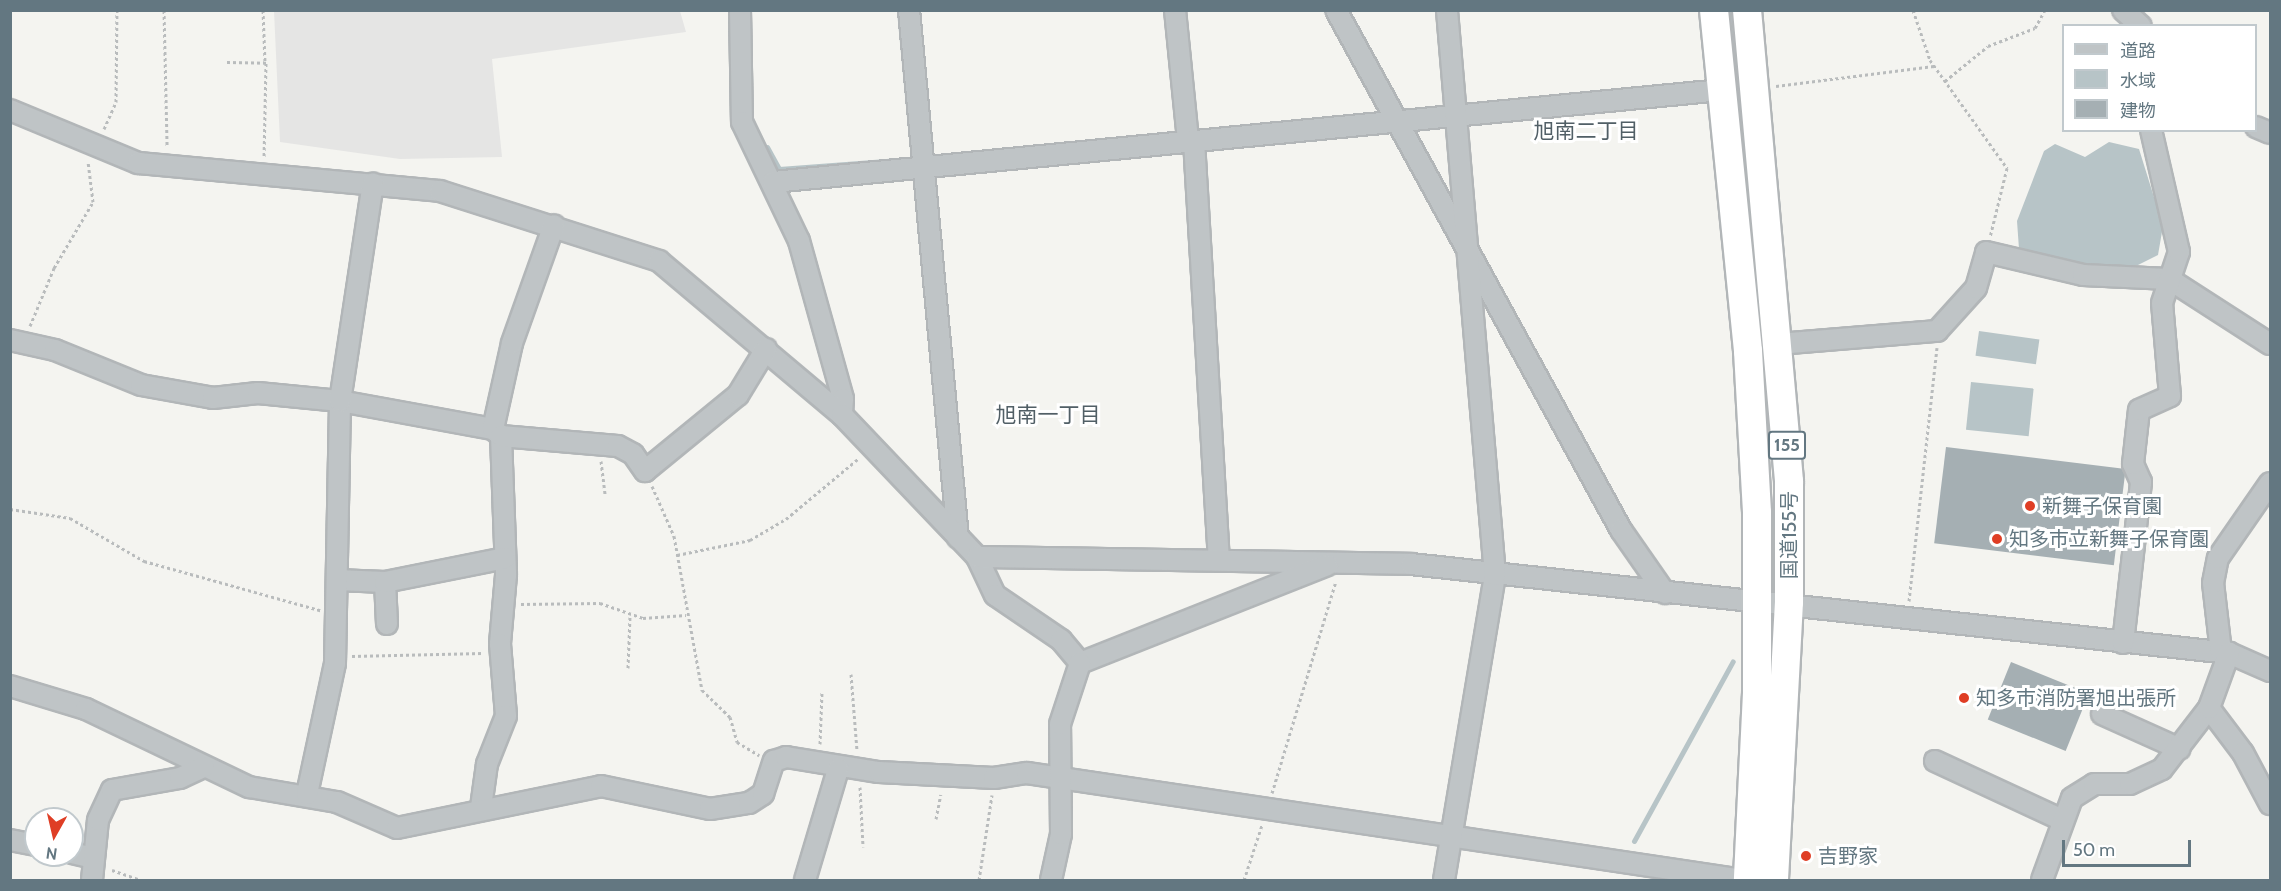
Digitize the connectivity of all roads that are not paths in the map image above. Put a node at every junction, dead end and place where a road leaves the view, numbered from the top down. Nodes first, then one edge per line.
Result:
1 (740, 10) edge
2 (909, 10) edge
3 (1175, 10) edge
4 (1336, 10) edge
5 (1447, 10) edge
6 (1714, 10) edge
7 (1747, 10) edge
8 (1721, 90) junction
9 (10, 110) edge
10 (1456, 116) junction
11 (1395, 121) junction
12 (2257, 126) edge
13 (2151, 132) edge
14 (2271, 133) edge
15 (1191, 141) junction
16 (924, 166) junction
17 (773, 182) junction
18 (373, 183) junction
19 (554, 225) junction
20 (1469, 258) junction
21 (2169, 279) junction
22 (10, 340) edge
23 (1778, 344) junction
24 (2271, 344) edge
25 (766, 349) junction
26 (340, 401) junction
27 (842, 416) junction
28 (497, 433) junction
29 (2271, 483) edge
30 (958, 538) junction
31 (505, 558) junction
32 (977, 558) junction
33 (1219, 560) junction
34 (1338, 562) junction
35 (1495, 575) junction
36 (337, 580) junction
37 (386, 582) junction
38 (1665, 593) junction
39 (1758, 599) junction
40 (1789, 602) junction
41 (387, 624) dead end
42 (2123, 643) junction
43 (2225, 653) junction
44 (1080, 663) junction
45 (2271, 671) edge
46 (10, 686) edge
47 (2209, 708) junction
48 (2102, 714) dead end
49 (2180, 749) junction
50 (1935, 761) dead end
51 (204, 767) junction
52 (838, 769) junction
53 (1057, 778) junction
54 (307, 794) junction
55 (2271, 804) edge
56 (481, 807) junction
57 (2062, 820) junction
58 (1452, 834) junction
59 (93, 868) edge
60 (1650, 872) edge
61 (805, 880) edge
62 (1051, 880) edge
63 (1444, 880) edge
64 (1746, 880) edge
65 (1774, 880) edge
66 (2042, 880) edge

1 - 17 street
2 - 16 street
3 - 15 street
4 - 11 street
5 - 10 street
6 - 8 highway, 国道155号 / 155
7 - 23 highway, 国道155号 / 155
8 - 10 street
8 - 39 highway, 国道155号 / 155
9 - 18 street
10 - 11 street
10 - 20 street
11 - 15 street
11 - 20 street
12 - 14 street
13 - 21 street
15 - 16 street
15 - 33 street
16 - 17 street
16 - 30 street
17 - 27 street
18 - 19 street
18 - 26 street
19 - 25 street
19 - 28 street
20 - 35 street
20 - 38 street
21 - 23 street
21 - 24 street
21 - 42 street
22 - 26 street
23 - 40 highway, 国道155号 / 155
25 - 27 street
25 - 28 street
26 - 28 street
26 - 36 street
27 - 30 street
28 - 31 street
29 - 43 street
30 - 32 street
31 - 37 street
31 - 56 street
32 - 33 street
32 - 44 street
33 - 34 street
34 - 35 street
34 - 44 street
35 - 38 street
35 - 58 street
36 - 37 street
36 - 54 street
37 - 41 street
38 - 39 street
39 - 40 street
39 - 64 highway, 国道155号 / 155
40 - 42 street
40 - 65 highway, 国道155号 / 155
42 - 43 street
43 - 45 street
43 - 47 street
44 - 53 street
46 - 51 street
47 - 49 street
47 - 55 street
48 - 49 street
49 - 57 street
50 - 57 street
51 - 54 street
51 - 59 street
52 - 53 street
52 - 56 street
52 - 61 street
53 - 58 street
53 - 62 street
54 - 56 street
57 - 66 street
58 - 60 street
58 - 63 street
60 - 64 street

